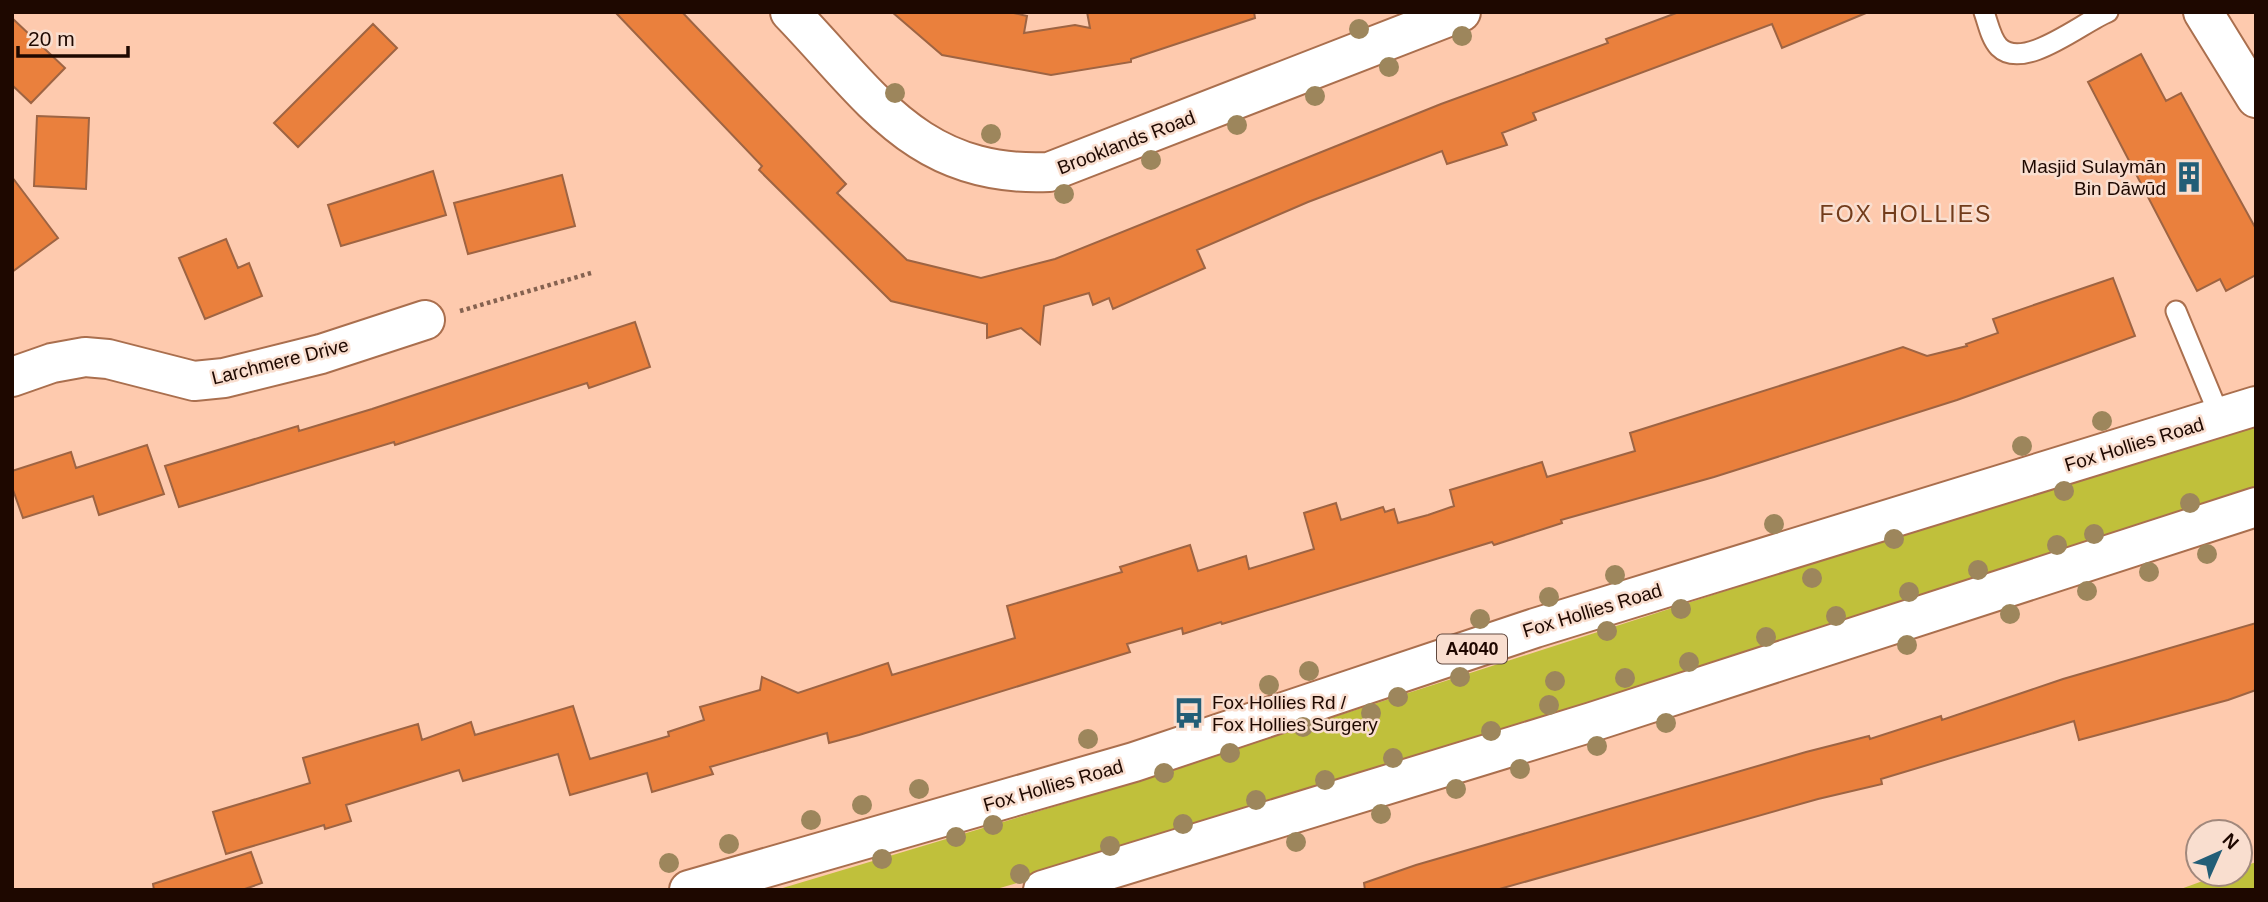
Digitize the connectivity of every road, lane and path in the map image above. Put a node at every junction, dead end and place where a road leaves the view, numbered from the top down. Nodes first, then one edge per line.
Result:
1 (790, 12) edge
2 (1461, 12) edge
3 (1984, 12) edge
4 (2203, 12) edge
5 (2099, 14) edge
6 (2256, 98) edge
7 (591, 273) dead end
8 (2176, 311) dead end
9 (425, 320) joint
10 (12, 377) edge
11 (2256, 406) edge
12 (2220, 417) junction
13 (2256, 507) edge
14 (689, 890) edge
15 (1043, 890) edge

1 - 2 main road, Brooklands Road
3 - 5 lane
4 - 6 main road
7 - 9 path
8 - 12 lane
9 - 10 main road, Larchmere Drive
11 - 12 main road, Fox Hollies Road / A4040
12 - 14 main road, Fox Hollies Road / A4040
13 - 15 main road

